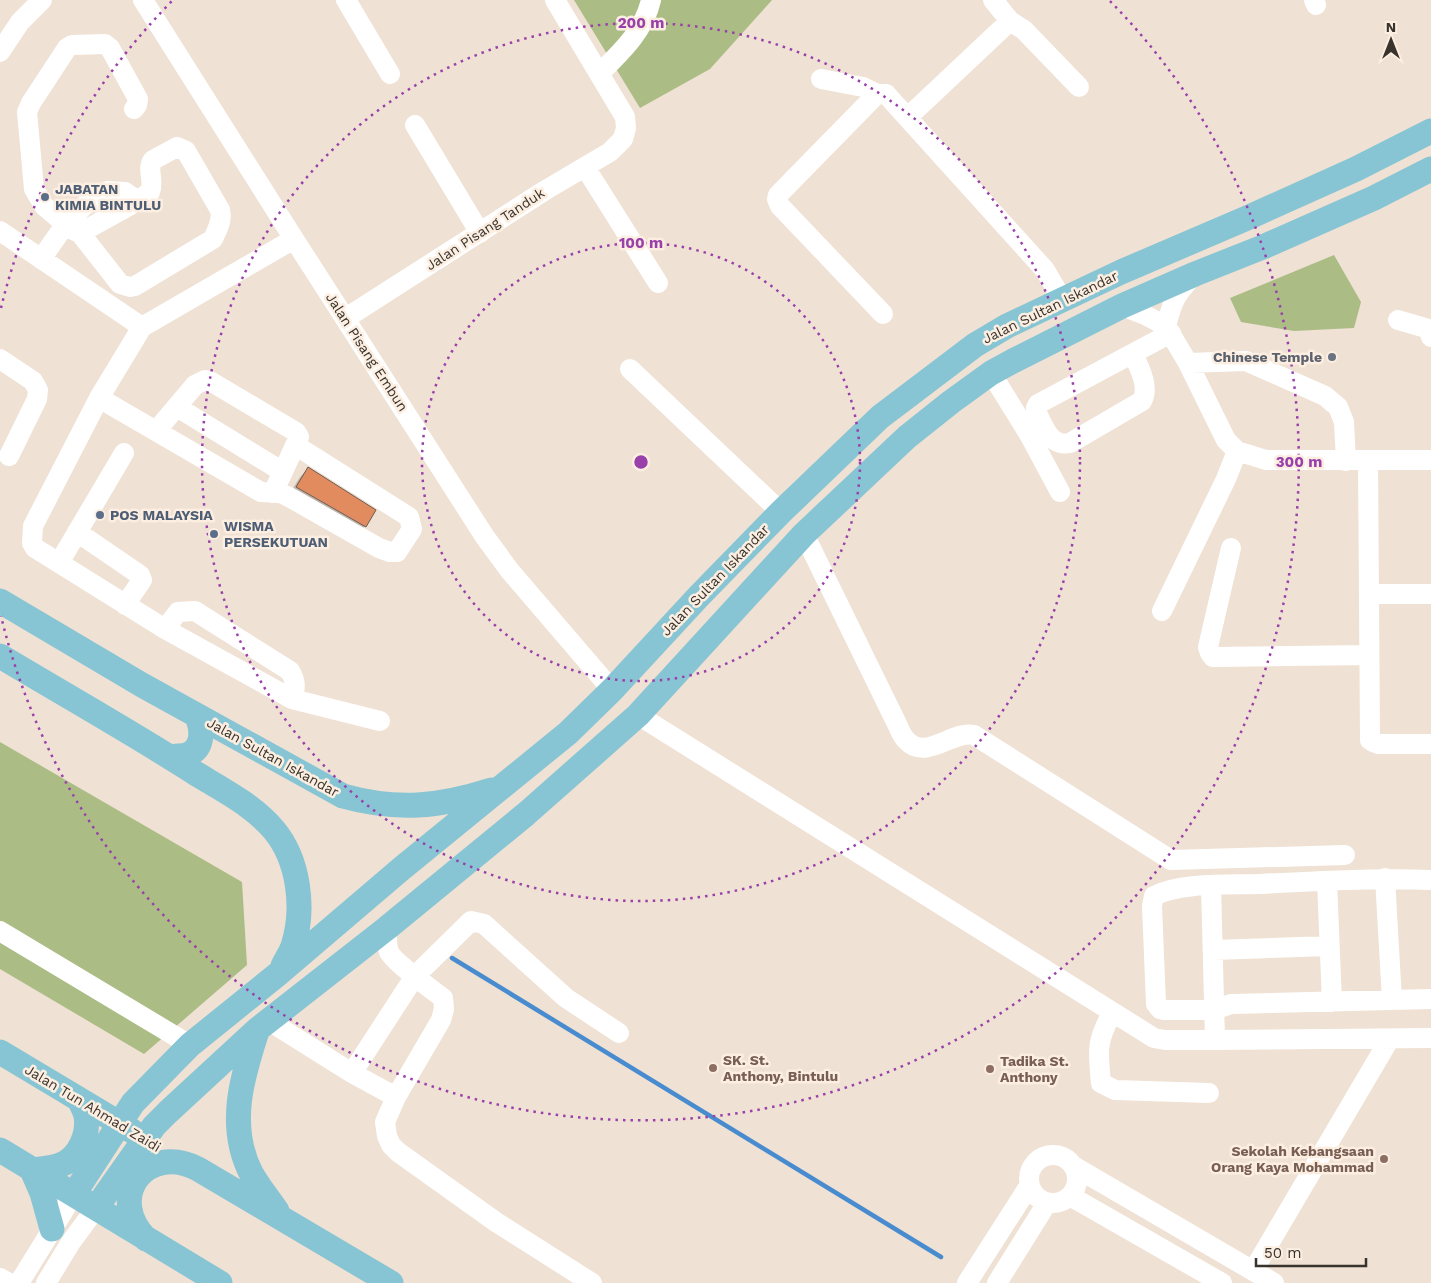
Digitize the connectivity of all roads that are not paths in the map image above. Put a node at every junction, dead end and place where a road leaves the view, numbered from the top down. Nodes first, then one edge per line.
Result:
1 (42, 0) edge
2 (143, 0) edge
3 (346, 0) edge
4 (555, 0) edge
5 (993, 0) edge
6 (652, 3) edge
7 (1010, 21) junction
8 (0, 52) edge
9 (600, 73) junction
10 (390, 74) dead end
11 (821, 79) dead end
12 (1079, 86) dead end
13 (877, 94) junction
14 (134, 109) dead end
15 (908, 117) junction
16 (415, 125) dead end
17 (1431, 131) edge
18 (585, 167) junction
19 (1431, 169) edge
20 (72, 229) junction
21 (0, 231) edge
22 (480, 232) junction
23 (294, 239) junction
24 (41, 259) junction
25 (1195, 274) junction
26 (658, 283) dead end
27 (1062, 299) junction
28 (1122, 306) junction
29 (883, 314) dead end
30 (346, 318) junction
31 (1398, 320) dead end
32 (142, 327) junction
33 (1169, 330) junction
34 (1431, 337) edge
35 (1133, 354) junction
36 (0, 359) edge
37 (1188, 364) junction
38 (630, 369) dead end
39 (991, 373) junction
40 (99, 398) junction
41 (1008, 400) junction
42 (177, 407) junction
43 (1036, 408) junction
44 (156, 431) junction
45 (295, 445) junction
46 (1237, 451) junction
47 (124, 453) dead end
48 (9, 456) dead end
49 (1368, 460) junction
50 (1431, 460) edge
51 (1346, 461) junction
52 (283, 472) junction
53 (1060, 492) dead end
54 (273, 493) junction
55 (781, 512) junction
56 (77, 532) junction
57 (804, 534) junction
58 (1231, 548) dead end
59 (59, 563) junction
60 (1369, 594) junction
61 (1431, 594) edge
62 (0, 601) edge
63 (125, 605) junction
64 (1162, 610) dead end
65 (165, 630) junction
66 (1370, 655) junction
67 (0, 656) edge
68 (612, 690) junction
69 (292, 698) junction
70 (638, 715) junction
71 (197, 716) junction
72 (380, 721) dead end
73 (1431, 744) edge
74 (170, 757) junction
75 (506, 785) junction
76 (1345, 855) dead end
77 (1171, 860) junction
78 (1385, 878) junction
79 (1431, 880) edge
80 (1327, 881) junction
81 (1211, 886) junction
82 (1171, 890) junction
83 (388, 928) junction
84 (0, 931) edge
85 (1330, 946) junction
86 (1213, 950) junction
87 (278, 974) junction
88 (415, 976) junction
89 (1431, 999) edge
90 (1392, 1000) junction
91 (1332, 1002) junction
92 (1214, 1010) junction
93 (1112, 1013) junction
94 (264, 1024) junction
95 (619, 1033) dead end
96 (1431, 1038) edge
97 (1215, 1040) junction
98 (1389, 1040) junction
99 (190, 1045) junction
100 (0, 1052) edge
101 (352, 1073) junction
102 (1209, 1093) dead end
103 (396, 1097) junction
104 (80, 1101) junction
105 (119, 1124) junction
106 (145, 1139) junction
107 (0, 1150) edge
108 (186, 1163) junction
109 (1074, 1167) junction
110 (32, 1170) junction
111 (1030, 1186) junction
112 (74, 1194) junction
113 (1070, 1196) junction
114 (1047, 1203) junction
115 (96, 1208) junction
116 (282, 1217) junction
117 (52, 1229) junction
118 (146, 1238) junction
119 (1253, 1271) junction
120 (0, 1278) edge
121 (9, 1283) edge
122 (19, 1283) edge
123 (46, 1283) edge
124 (220, 1283) edge
125 (391, 1283) edge
126 (592, 1283) edge
127 (967, 1283) edge
128 (997, 1283) edge
129 (1222, 1283) edge
130 (1274, 1283) edge

1 - 8 street
2 - 23 street, Jalan Pisang Embun
3 - 10 street
4 - 9 street
5 - 7 street
6 - 9 street
7 - 12 street
7 - 15 street
9 - 18 street, Jalan Pisang Tanduk
11 - 13 street
13 - 15 street
13 - 29 street
14 - 20 street
15 - 27 street
16 - 22 street
17 - 27 main road, Jalan Sultan Iskandar
18 - 22 street, Jalan Pisang Tanduk
18 - 26 street
19 - 25 main road
20 - 20 street
20 - 24 street
21 - 24 street
22 - 30 street, Jalan Pisang Tanduk
23 - 30 street, Jalan Pisang Embun
23 - 32 street
24 - 32 street
25 - 28 main road
25 - 33 street
27 - 55 main road, Jalan Sultan Iskandar
28 - 33 street
28 - 39 main road
30 - 68 street, Jalan Pisang Embun
31 - 34 street
32 - 40 street
33 - 35 street
33 - 37 street
35 - 43 street
35 - 43 street
36 - 48 street
37 - 46 street
37 - 51 street
38 - 55 street
39 - 41 street
39 - 57 main road
40 - 44 street
40 - 59 street
41 - 43 street
41 - 53 street
42 - 44 street
42 - 45 street
42 - 52 street
44 - 54 street
45 - 52 street
45 - 54 street
46 - 51 street
46 - 64 street
47 - 56 street
49 - 50 street
49 - 51 street
49 - 60 street
52 - 54 street
55 - 68 main road, Jalan Sultan Iskandar
56 - 59 street
56 - 63 street
57 - 70 main road
57 - 77 street
58 - 66 street
59 - 63 street
60 - 61 street
60 - 66 street
62 - 71 main road, Jalan Sultan Iskandar
63 - 65 street
65 - 69 street
65 - 69 street
66 - 73 street
67 - 74 main road
68 - 75 main road, Jalan Sultan Iskandar
69 - 72 street
70 - 83 main road
70 - 93 street
71 - 74 main road
71 - 75 main road, Jalan Sultan Iskandar
74 - 87 main road
75 - 87 main road
76 - 77 street
77 - 82 street
78 - 79 street
78 - 80 street
78 - 90 street
80 - 81 street
80 - 85 street
81 - 82 street
81 - 86 street
82 - 92 street
83 - 88 street
83 - 94 main road
84 - 99 street
85 - 86 street
85 - 91 street
86 - 92 street
87 - 99 main road
88 - 95 street
88 - 101 street
88 - 103 street
89 - 90 street
90 - 91 street
91 - 92 street
92 - 97 street
93 - 97 street
93 - 102 street
94 - 101 street
94 - 106 main road
94 - 116 main road
96 - 98 street
97 - 98 street
98 - 119 street
99 - 105 main road
100 - 104 main road, Jalan Tun Ahmad Zaidi
101 - 103 street
103 - 126 street
104 - 105 main road, Jalan Tun Ahmad Zaidi
104 - 110 main road
105 - 106 main road, Jalan Tun Ahmad Zaidi
105 - 112 main road
106 - 108 main road, Jalan Tun Ahmad Zaidi
106 - 115 main road
107 - 110 main road
108 - 116 main road, Jalan Tun Ahmad Zaidi
108 - 118 main road
109 - 111 street
109 - 113 street
109 - 119 street
110 - 112 main road
110 - 117 main road
111 - 114 street
111 - 127 street
112 - 115 main road
112 - 117 street
113 - 114 street
113 - 129 street
114 - 128 street
115 - 118 main road
115 - 123 street
116 - 125 main road, Jalan Tun Ahmad Zaidi
117 - 122 street
118 - 124 main road
119 - 130 street
120 - 121 street

